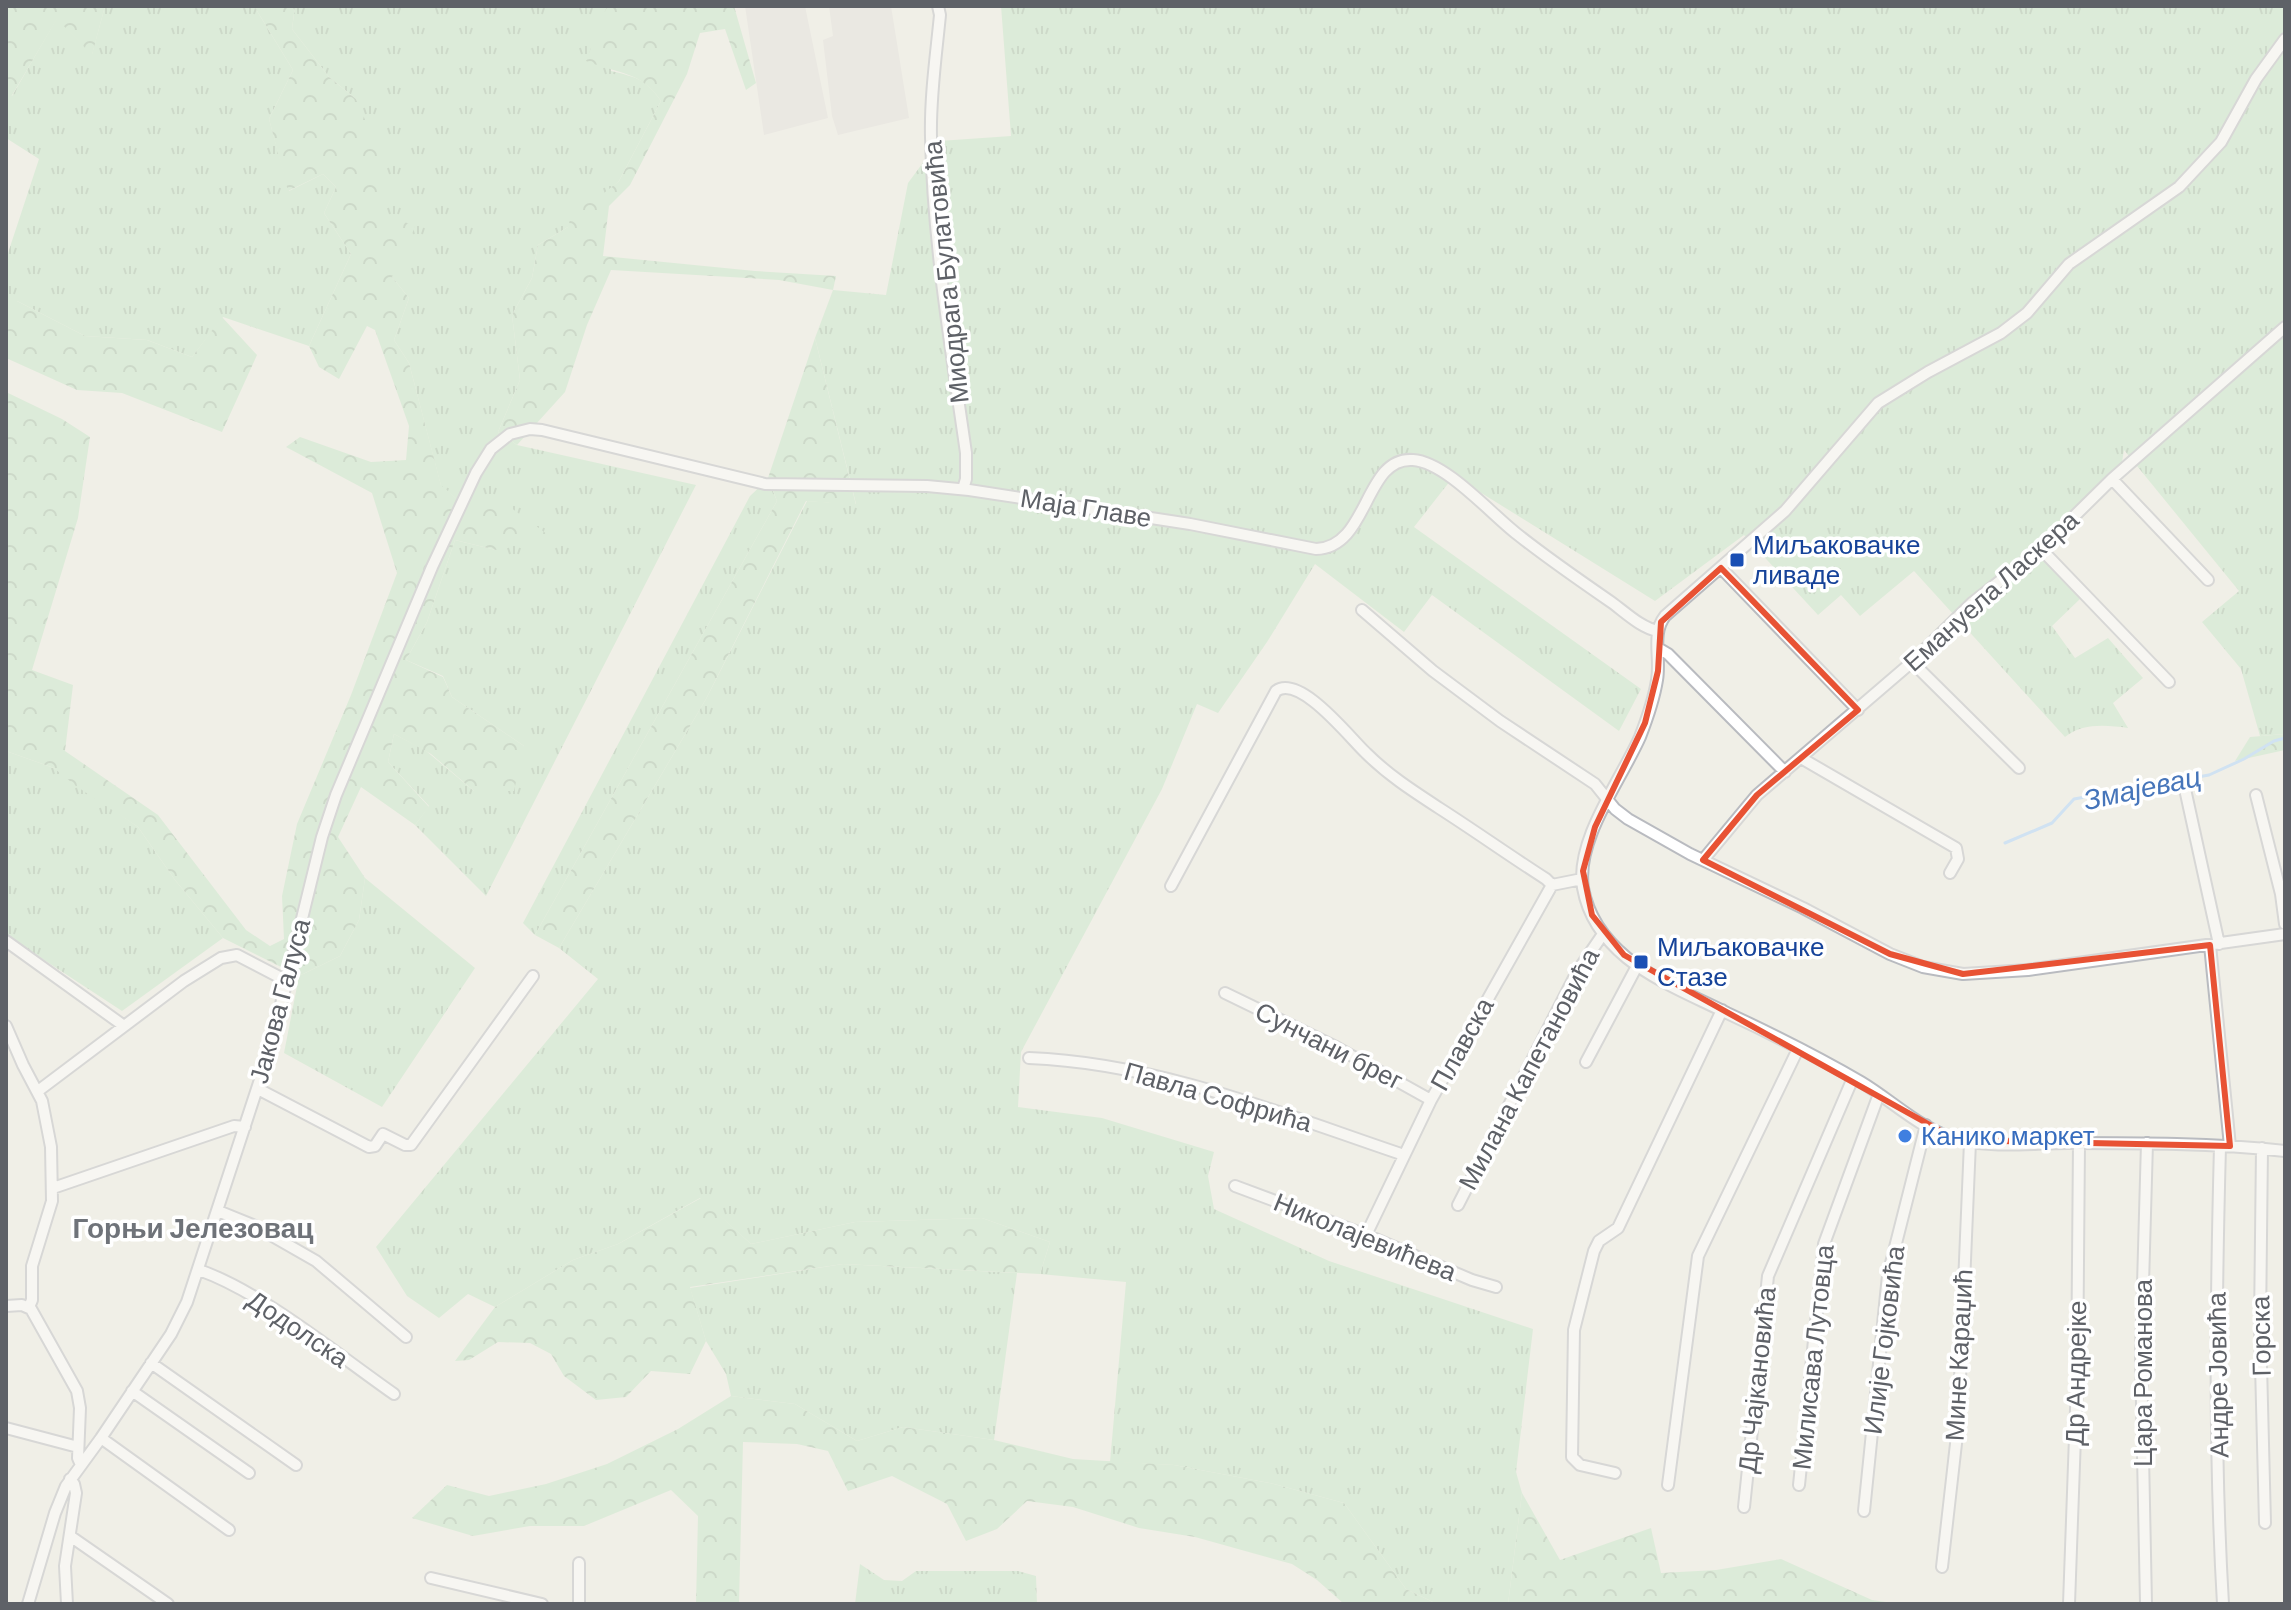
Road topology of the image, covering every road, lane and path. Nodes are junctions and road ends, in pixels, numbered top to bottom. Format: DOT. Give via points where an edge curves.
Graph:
graph roads {
  1 [pos="938,6"];
  2 [pos="2285,39"];
  3 [pos="2285,327"];
  4 [pos="2112,479"];
  5 [pos="963,489"];
  6 [pos="460,506"];
  7 [pos="2041,549"];
  8 [pos="1721,568"];
  9 [pos="2208,580"];
  10 [pos="1362,610"];
  11 [pos="1658,631"];
  12 [pos="1658,648"];
  13 [pos="1912,662"];
  14 [pos="2169,682"];
  15 [pos="1858,710"];
  16 [pos="1801,758"];
  17 [pos="2019,768"];
  18 [pos="1785,772"];
  19 [pos="2185,789"];
  20 [pos="2256,795"];
  21 [pos="1608,800"];
  22 [pos="1703,860"];
  23 [pos="1950,873"];
  24 [pos="1582,879"];
  25 [pos="1552,885"];
  26 [pos="1171,886"];
  27 [pos="2285,924"];
  28 [pos="1603,934"];
  29 [pos="2285,934"];
  30 [pos="6,941"];
  31 [pos="2214,945"];
  32 [pos="1637,966"];
  33 [pos="533,976"];
  34 [pos="287,981"];
  35 [pos="1225,993"];
  36 [pos="1722,1010"];
  37 [pos="6,1026"];
  38 [pos="124,1026"];
  39 [pos="1798,1049"];
  40 [pos="1029,1058"];
  41 [pos="1586,1062"];
  42 [pos="1853,1078"];
  43 [pos="258,1089"];
  44 [pos="38,1091"];
  45 [pos="1879,1094"];
  46 [pos="1431,1100"];
  47 [pos="1926,1125"];
  48 [pos="245,1127"];
  49 [pos="1970,1142"];
  50 [pos="2079,1143"];
  51 [pos="2147,1143"];
  52 [pos="2225,1146"];
  53 [pos="2262,1148"];
  54 [pos="2285,1151"];
  55 [pos="1404,1155"];
  56 [pos="1235,1186"];
  57 [pos="53,1188"];
  58 [pos="1458,1205"];
  59 [pos="218,1211"];
  60 [pos="1366,1235"];
  61 [pos="199,1270"];
  62 [pos="1496,1287"];
  63 [pos="6,1306"];
  64 [pos="29,1307"];
  65 [pos="406,1337"];
  66 [pos="151,1363"];
  67 [pos="132,1391"];
  68 [pos="394,1394"];
  69 [pos="6,1428"];
  70 [pos="101,1438"];
  71 [pos="78,1447"];
  72 [pos="81,1465"];
  73 [pos="296,1465"];
  74 [pos="249,1473"];
  75 [pos="1615,1473"];
  76 [pos="70,1479"];
  77 [pos="1668,1485"];
  78 [pos="1799,1485"];
  79 [pos="1744,1507"];
  80 [pos="1864,1511"];
  81 [pos="2265,1523"];
  82 [pos="229,1530"];
  83 [pos="70,1536"];
  84 [pos="579,1563"];
  85 [pos="1942,1567"];
  86 [pos="431,1578"];
  87 [pos="28,1604"];
  88 [pos="67,1604"];
  89 [pos="168,1604"];
  90 [pos="542,1604"];
  91 [pos="579,1604"];
  92 [pos="2069,1604"];
  93 [pos="2146,1604"];
  94 [pos="2223,1604"];
  1 -- 5 [label="street, Миодрага Булатовића" via="930,134 933,194 966,453"];
  2 -- 8 [label="street" via="2221,142 2179,187 2069,264 2027,313 2001,333 1878,403 1794,501"];
  3 -- 4 [label="street, Емануела Ласкера"];
  4 -- 7 [label="street, Емануела Ласкера"];
  4 -- 9 [label="street"];
  5 -- 6 [label="street, Маја Главе" via="765,484 530,429 510,434 491,449"];
  5 -- 11 [label="street, Маја Главе" via="1322,549 1337,545 1349,533 1390,469 1405,460 1419,461 1454,481 1574,577"];
  6 -- 34 [label="street, Јакова Галуса" via="336,795"];
  7 -- 13 [label="street, Емануела Ласкера" via="1972,603"];
  7 -- 14 [label="street"];
  8 -- 11 [label="street" via="1673,607"];
  8 -- 15 [label="street"];
  10 -- 21 [label="street" via="1433,671 1595,784"];
  11 -- 12 [label="street"];
  12 -- 18 [label="street"];
  12 -- 21 [label="street" via="1658,679 1645,723"];
  13 -- 15 [label="street, Емануела Ласкера"];
  13 -- 17 [label="street"];
  15 -- 16 [label="street, Емануела Ласкера"];
  16 -- 18 [label="street, Емануела Ласкера"];
  16 -- 23 [label="street" via="1956,848 1958,859"];
  18 -- 22 [label="street, Емануела Ласкера" via="1750,802"];
  19 -- 31 [label="street, Андре Јовића"];
  20 -- 27 [label="street"];
  21 -- 22 [label="street" via="1628,819"];
  21 -- 24 [label="street" via="1589,843"];
  22 -- 31 [label="street" via="1890,954 1939,972 2028,970"];
  24 -- 25 [label="street"];
  24 -- 28 [label="street"];
  25 -- 26 [label="street" via="1402,783 1317,704 1285,686 1276,691"];
  25 -- 46 [label="street, Плавска"];
  28 -- 32 [label="street"];
  28 -- 58 [label="street, Милана Капетановића" via="1577,972"];
  29 -- 31 [label="street"];
  30 -- 38 [label="street"];
  31 -- 52 [label="street, Андре Јовића"];
  32 -- 36 [label="street"];
  32 -- 41 [label="street"];
  33 -- 43 [label="street" via="411,1145 383,1134 369,1147"];
  34 -- 38 [label="street" via="233,954 201,969"];
  34 -- 43 [label="street, Јакова Галуса"];
  35 -- 46 [label="street, Сунчани брег"];
  36 -- 39 [label="street"];
  36 -- 75 [label="street" via="1618,1228 1594,1251 1576,1318 1572,1457 1580,1465"];
  37 -- 44 [label="street"];
  38 -- 44 [label="street"];
  39 -- 42 [label="street"];
  39 -- 77 [label="street" via="1698,1256"];
  40 -- 55 [label="street, Павла Софрића" via="1100,1063 1159,1075"];
  42 -- 45 [label="street"];
  42 -- 79 [label="street, Др Чајкановића" via="1768,1276"];
  43 -- 48 [label="street, Јакова Галуса"];
  44 -- 57 [label="street" via="48,1121"];
  45 -- 47 [label="street"];
  45 -- 78 [label="street, Милисава Лутовца" via="1824,1244"];
  46 -- 55 [label="street, Плавска"];
  47 -- 49 [label="street"];
  47 -- 80 [label="street, Илије Гојковића" via="1888,1275"];
  48 -- 57 [label="street" via="234,1126"];
  48 -- 59 [label="street, Јакова Галуса"];
  49 -- 50 [label="street"];
  49 -- 85 [label="street, Мине Караџић" via="1958,1426"];
  50 -- 51 [label="street"];
  50 -- 92 [label="street, Др Андрејке"];
  51 -- 52 [label="street"];
  51 -- 93 [label="street, Цара Романова" via="2141,1355"];
  52 -- 53 [label="street"];
  52 -- 94 [label="street, Андре Јовића" via="2216,1314"];
  53 -- 54 [label="street"];
  53 -- 81 [label="street, Горска"];
  55 -- 60 [label="street, Плавска"];
  56 -- 60 [label="street, Николајевићева"];
  57 -- 64 [label="street" via="32,1266"];
  59 -- 61 [label="street, Јакова Галуса"];
  59 -- 65 [label="street" via="316,1261"];
  60 -- 62 [label="street, Николајевићева"];
  61 -- 66 [label="street, Јакова Галуса" via="180,1318"];
  61 -- 68 [label="street, Додолска" via="266,1305"];
  63 -- 64 [label="street"];
  64 -- 71 [label="street" via="75,1385 80,1400"];
  66 -- 67 [label="street, Јакова Галуса"];
  66 -- 73 [label="street"];
  67 -- 70 [label="street, Јакова Галуса"];
  67 -- 74 [label="street"];
  69 -- 71 [label="street"];
  70 -- 72 [label="street, Јакова Галуса"];
  70 -- 82 [label="street"];
  71 -- 72 [label="street"];
  72 -- 76 [label="street, Јакова Галуса"];
  76 -- 83 [label="street" via="76,1493"];
  76 -- 87 [label="street, Јакова Галуса"];
  83 -- 88 [label="street"];
  83 -- 89 [label="street"];
  84 -- 91 [label="street"];
  86 -- 90 [label="street"];
}
